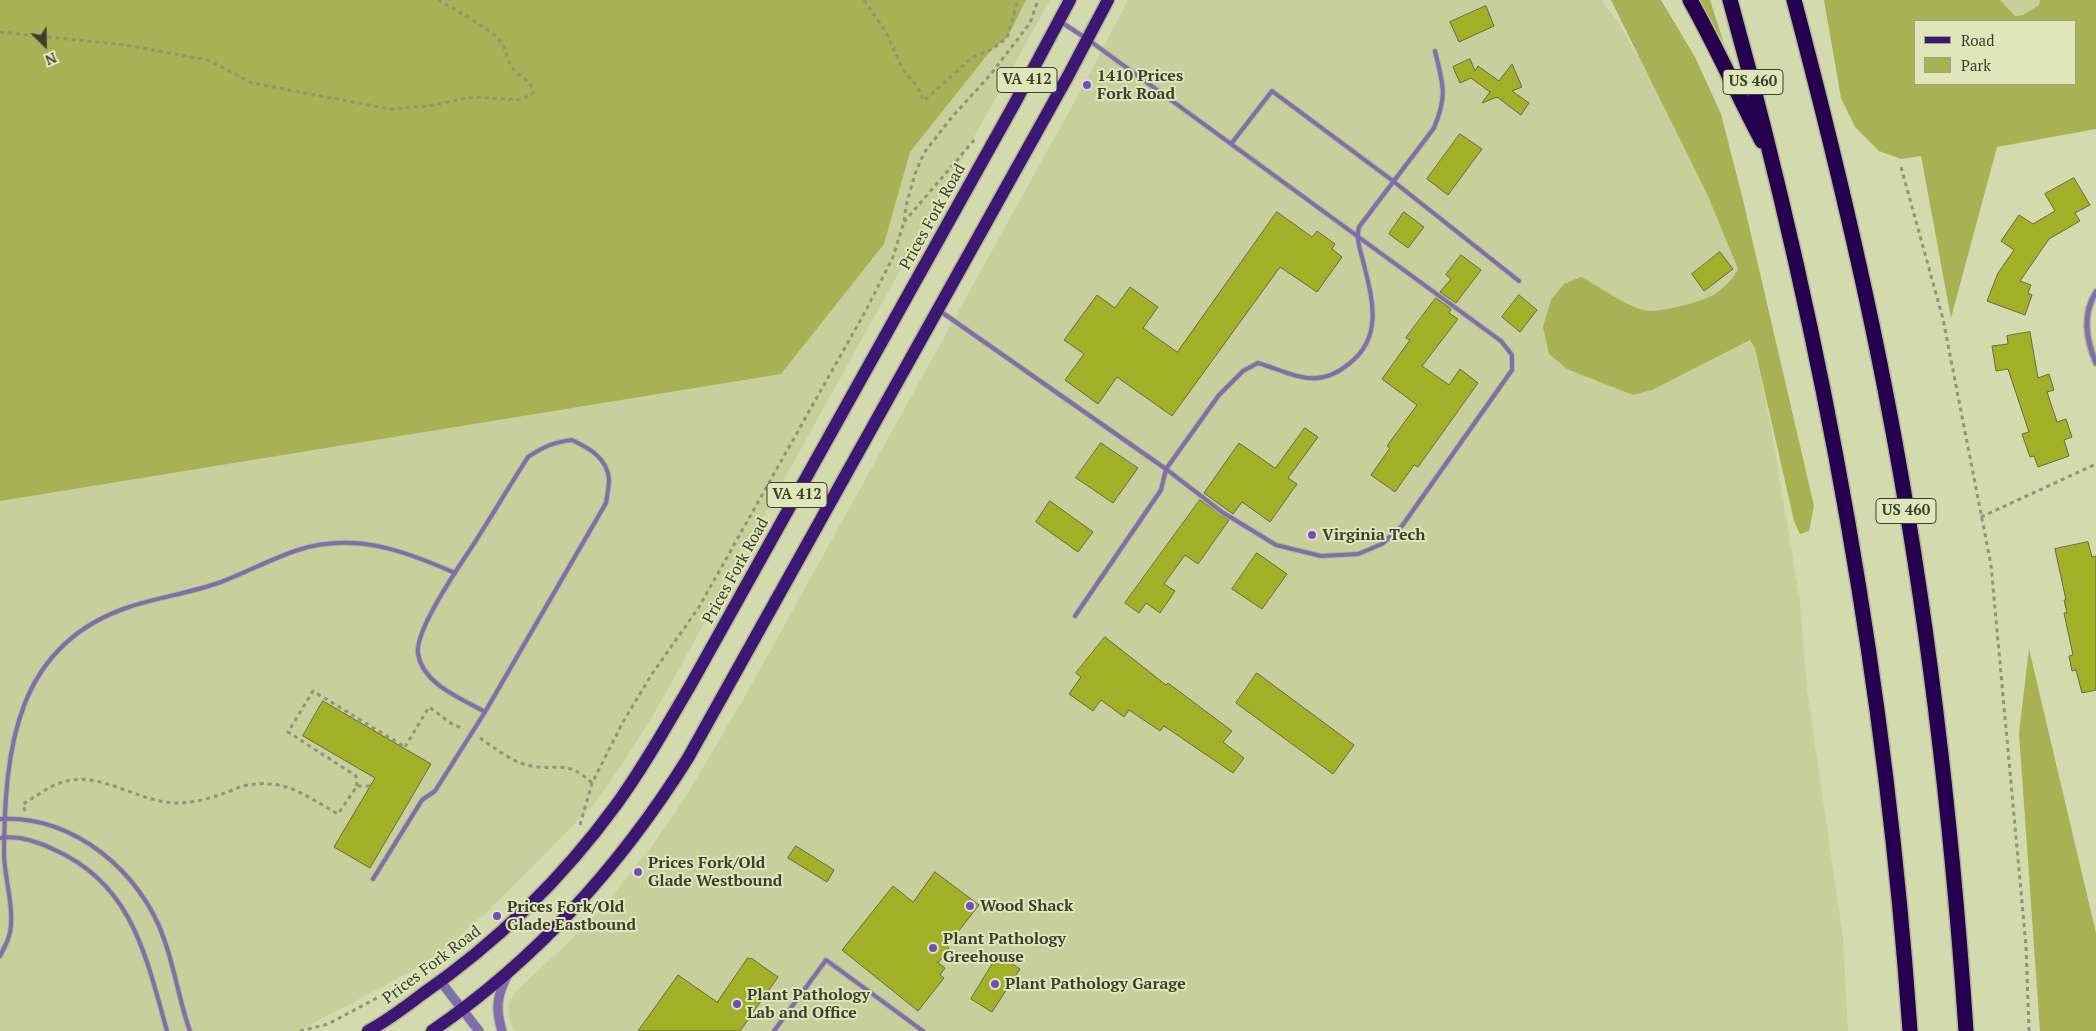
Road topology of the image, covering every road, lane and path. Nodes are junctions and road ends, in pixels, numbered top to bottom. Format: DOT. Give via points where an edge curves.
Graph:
graph roads {
  1 [pos="439,0"];
  2 [pos="864,0"];
  3 [pos="1018,0"];
  4 [pos="1038,0"];
  5 [pos="1070,0"];
  6 [pos="1108,0"];
  7 [pos="1690,0"];
  8 [pos="1730,0"];
  9 [pos="1794,0"];
  10 [pos="1059,20"];
  11 [pos="1030,24"];
  12 [pos="1038,29"];
  13 [pos="0,32"];
  14 [pos="1088,40"];
  15 [pos="1435,51"];
  16 [pos="982,132"];
  17 [pos="1231,144"];
  18 [pos="1774,164"];
  19 [pos="1901,167"];
  20 [pos="1393,180"];
  21 [pos="904,222"];
  22 [pos="1356,236"];
  23 [pos="1519,281"];
  24 [pos="2096,292"];
  25 [pos="938,309"];
  26 [pos="2096,363"];
  27 [pos="2096,464"];
  28 [pos="1166,469"];
  29 [pos="1981,517"];
  30 [pos="454,573"];
  31 [pos="1075,616"];
  32 [pos="485,712"];
  33 [pos="472,733"];
  34 [pos="592,783"];
  35 [pos="357,786"];
  36 [pos="370,786"];
  37 [pos="0,819"];
  38 [pos="5,819"];
  39 [pos="26,820"];
  40 [pos="578,830"];
  41 [pos="2,837"];
  42 [pos="374,879"];
  43 [pos="0,956"];
  44 [pos="428,970"];
  45 [pos="510,971"];
  46 [pos="441,982"];
  47 [pos="462,1009"];
  48 [pos="167,1031"];
  49 [pos="190,1031"];
  50 [pos="300,1031"];
  51 [pos="368,1031"];
  52 [pos="432,1031"];
  53 [pos="480,1031"];
  54 [pos="502,1031"];
  55 [pos="774,1031"];
  56 [pos="923,1031"];
  57 [pos="1910,1031"];
  58 [pos="1966,1031"];
  59 [pos="2029,1031"];
  1 -- 13 [label="path" via="500,42 512,67 528,80 533,93 521,100 473,97 390,110 252,83 208,60 126,45"];
  2 -- 3 [label="path" via="886,32 902,68 924,101 971,58 1007,38"];
  4 -- 11 [label="path"];
  5 -- 10 [label="main road, Prices Fork Road / VA 412"];
  6 -- 14 [label="main road, VA 412"];
  7 -- 18 [label="highway"];
  8 -- 18 [label="highway, US 460"];
  9 -- 58 [label="highway, US 460" via="1853,238 1903,489 1953,858"];
  10 -- 14 [label="lane"];
  10 -- 46 [label="main road, Prices Fork Road / VA 412" via="647,759 598,828 547,888 483,949"];
  11 -- 12 [label="path"];
  11 -- 21 [label="path" via="924,153 908,198"];
  14 -- 17 [label="lane"];
  14 -- 25 [label="main road, VA 412"];
  15 -- 20 [label="lane" via="1444,90 1442,109 1434,128"];
  16 -- 21 [label="path"];
  17 -- 20 [label="lane" via="1272,90"];
  17 -- 22 [label="lane"];
  18 -- 57 [label="highway, US 460" via="1824,389 1854,555 1889,802"];
  19 -- 29 [label="path" via="1943,319"];
  20 -- 22 [label="lane" via="1358,227"];
  20 -- 23 [label="lane"];
  21 -- 34 [label="path" via="893,257 865,312 703,600 652,674"];
  22 -- 28 [label="lane" via="1373,312 1370,339 1359,356 1340,372 1320,379 1301,377 1258,363 1243,371 1219,395"];
  22 -- 28 [label="lane" via="1501,341 1512,355 1512,370 1402,526 1382,544 1358,554 1321,556 1276,545 1222,512"];
  24 -- 26 [label="street" via="2086,324"];
  25 -- 28 [label="lane"];
  25 -- 45 [label="main road, VA 412" via="668,790 606,873"];
  27 -- 29 [label="path"];
  28 -- 31 [label="lane" via="1161,490"];
  29 -- 59 [label="path" via="1991,565 2026,946"];
  30 -- 32 [label="lane" via="419,640 418,653 429,677"];
  30 -- 32 [label="lane" via="528,457 543,446 572,440 589,448 603,461 609,479 606,504"];
  30 -- 38 [label="lane" via="385,546 351,542 325,544 298,550 198,590 130,606 102,619 55,655 30,690 14,734"];
  32 -- 33 [label="lane"];
  33 -- 34 [label="path" via="521,763 574,769"];
  33 -- 35 [label="path" via="452,724 429,707 404,748 313,691 288,732 356,776"];
  33 -- 42 [label="lane" via="435,791 422,800"];
  34 -- 40 [label="path"];
  35 -- 36 [label="path"];
  35 -- 39 [label="path" via="338,814 304,793 278,784 243,786 202,800 177,803 152,800 79,779 54,786 23,804"];
  37 -- 38 [label="lane"];
  38 -- 39 [label="lane"];
  38 -- 41 [label="lane"];
  39 -- 49 [label="lane" via="49,825 93,846 136,886 154,914 164,939"];
  41 -- 43 [label="lane" via="11,924"];
  41 -- 48 [label="lane" via="30,841 66,855 88,870 116,897 141,944"];
  44 -- 50 [label="path" via="328,1024"];
  45 -- 47 [label="main road, VA 412"];
  45 -- 54 [label="street" via="501,987 496,1007"];
  46 -- 47 [label="street"];
  46 -- 51 [label="main road, Prices Fork Road / VA 412"];
  47 -- 52 [label="main road, VA 412"];
  47 -- 53 [label="street"];
  55 -- 56 [label="lane" via="826,960"];
}
